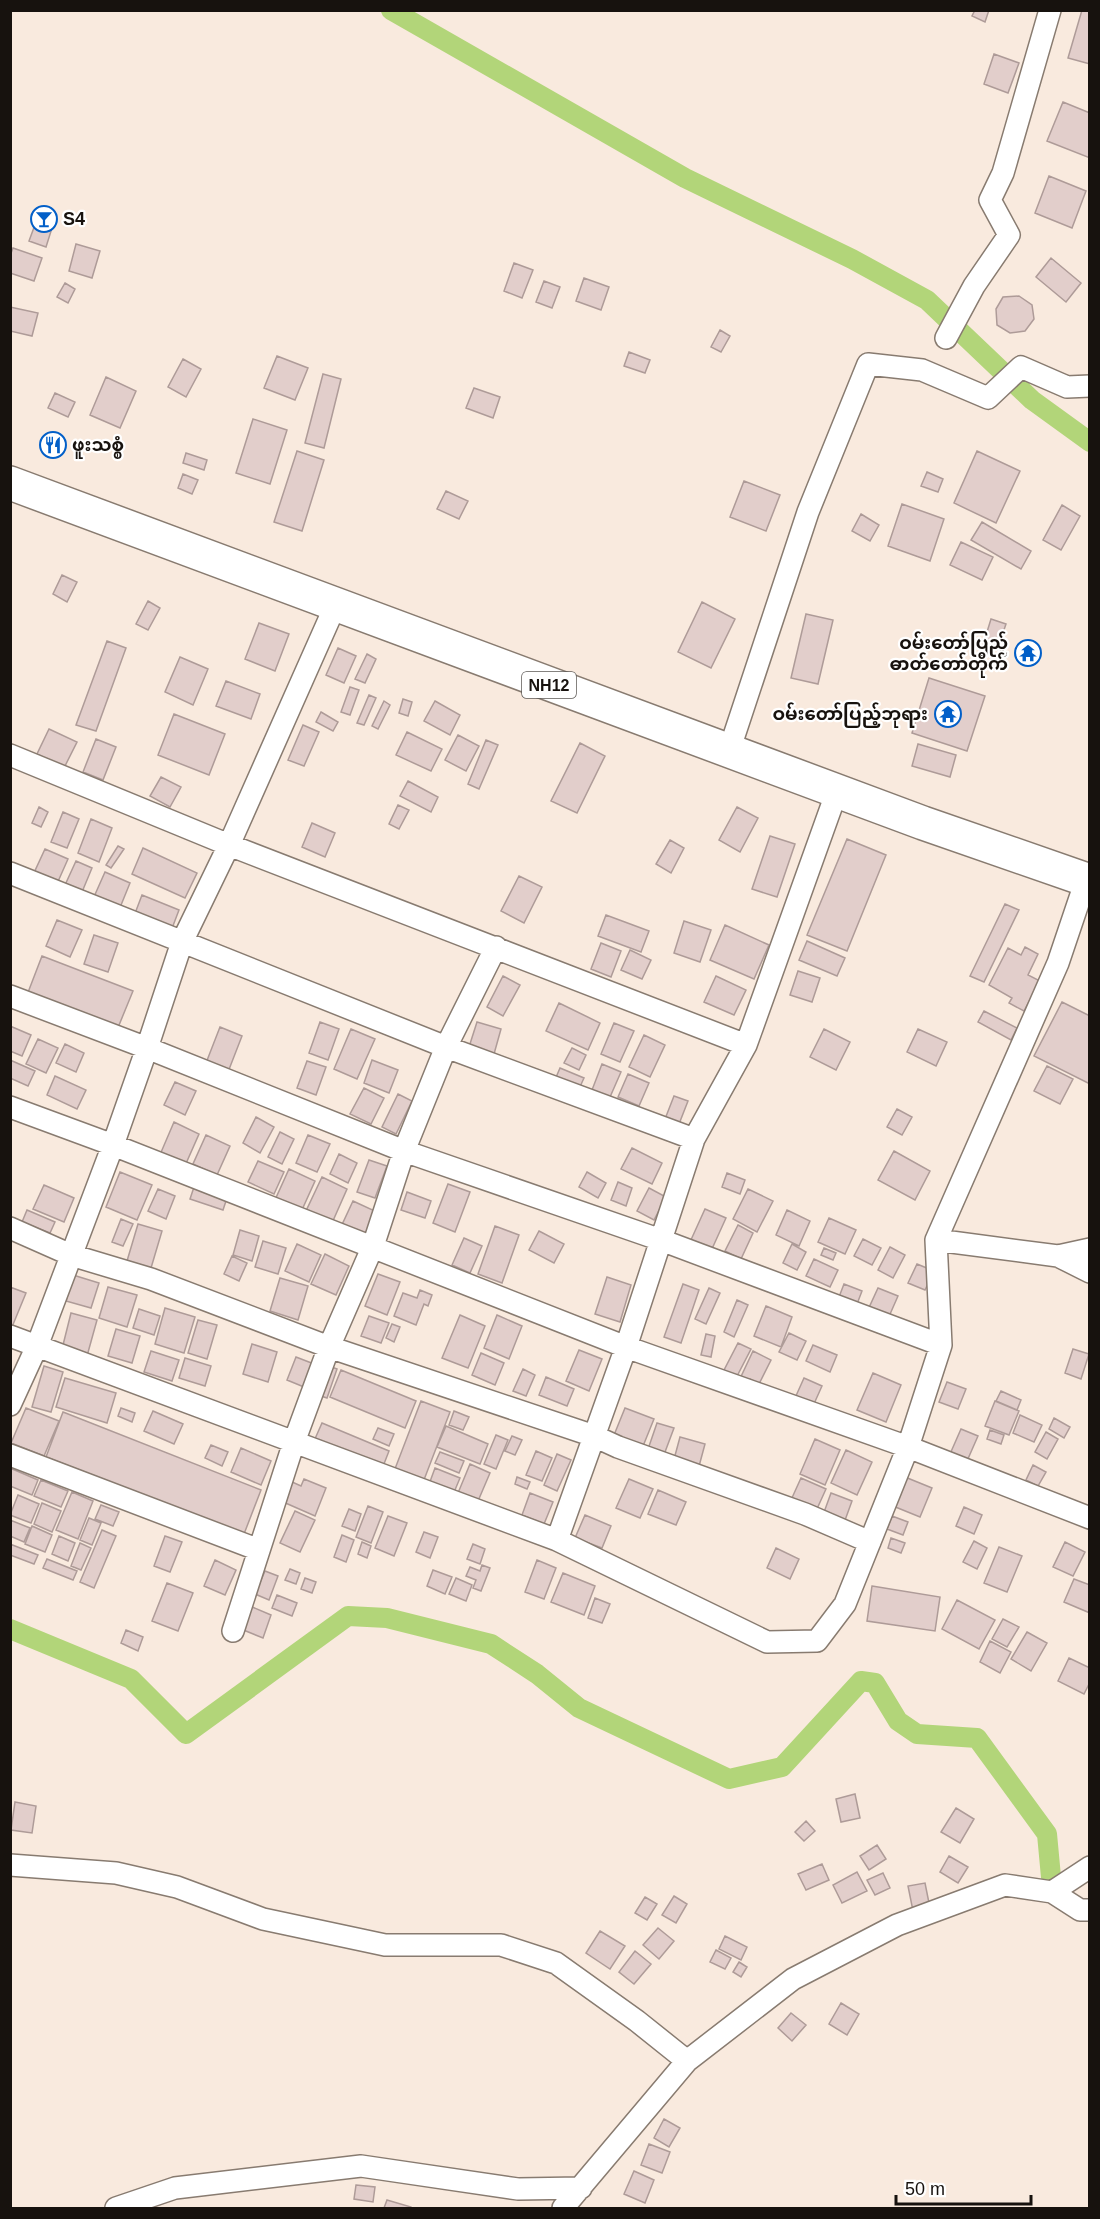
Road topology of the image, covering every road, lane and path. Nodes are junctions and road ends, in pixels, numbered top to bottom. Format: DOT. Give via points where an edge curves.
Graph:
graph roads {
  1 [pos="1050,10"];
  2 [pos="952,327"];
  3 [pos="1089,386"];
  4 [pos="10,483"];
  5 [pos="336,604"];
  6 [pos="729,751"];
  7 [pos="10,755"];
  8 [pos="837,791"];
  9 [pos="229,845"];
  10 [pos="10,873"];
  11 [pos="1088,880"];
  12 [pos="182,942"];
  13 [pos="496,947"];
  14 [pos="10,996"];
  15 [pos="746,1045"];
  16 [pos="446,1047"];
  17 [pos="147,1048"];
  18 [pos="10,1107"];
  19 [pos="694,1139"];
  20 [pos="113,1145"];
  21 [pos="404,1151"];
  22 [pos="10,1228"];
  23 [pos="661,1240"];
  24 [pos="936,1240"];
  25 [pos="373,1246"];
  26 [pos="1089,1249"];
  27 [pos="71,1255"];
  28 [pos="1058,1256"];
  29 [pos="1089,1272"];
  30 [pos="10,1336"];
  31 [pos="941,1345"];
  32 [pos="37,1346"];
  33 [pos="329,1347"];
  34 [pos="626,1347"];
  35 [pos="10,1405"];
  36 [pos="594,1436"];
  37 [pos="294,1442"];
  38 [pos="908,1447"];
  39 [pos="10,1455"];
  40 [pos="1089,1518"];
  41 [pos="557,1540"];
  42 [pos="870,1542"];
  43 [pos="259,1550"];
  44 [pos="233,1631"];
  45 [pos="10,1865"];
  46 [pos="1089,1867"];
  47 [pos="1052,1892"];
  48 [pos="1089,1910"];
  49 [pos="687,2061"];
  50 [pos="581,2188"];
  51 [pos="116,2208"];
  52 [pos="563,2208"];
  1 -- 2 [label="street" via="1003,173 990,200 1009,235"];
  3 -- 6 [label="street" via="1067,387 1021,367 988,398 922,370 868,364 808,512"];
  4 -- 5 [label="highway, NH12"];
  5 -- 6 [label="highway, NH12"];
  5 -- 9 [label="street"];
  6 -- 8 [label="highway, NH12"];
  7 -- 9 [label="street"];
  8 -- 11 [label="highway, NH12"];
  8 -- 15 [label="street"];
  9 -- 12 [label="street"];
  9 -- 13 [label="street"];
  10 -- 12 [label="street"];
  11 -- 24 [label="street" via="1058,963"];
  12 -- 16 [label="street"];
  12 -- 17 [label="street"];
  13 -- 15 [label="street"];
  13 -- 16 [label="street"];
  14 -- 17 [label="street"];
  15 -- 19 [label="street"];
  16 -- 19 [label="street"];
  16 -- 21 [label="street"];
  17 -- 20 [label="street"];
  17 -- 21 [label="street"];
  18 -- 20 [label="street"];
  19 -- 23 [label="street"];
  20 -- 25 [label="street"];
  20 -- 27 [label="street"];
  21 -- 23 [label="street"];
  21 -- 25 [label="street"];
  22 -- 27 [label="street"];
  23 -- 31 [label="street"];
  23 -- 34 [label="street"];
  24 -- 28 [label="street"];
  24 -- 31 [label="street"];
  25 -- 33 [label="street"];
  25 -- 34 [label="street"];
  26 -- 28 [label="street"];
  27 -- 32 [label="street"];
  27 -- 33 [label="street" via="151,1279"];
  28 -- 29 [label="street"];
  30 -- 32 [label="street"];
  31 -- 38 [label="street"];
  32 -- 35 [label="street"];
  32 -- 37 [label="street"];
  33 -- 36 [label="street"];
  33 -- 37 [label="street"];
  34 -- 36 [label="street"];
  34 -- 38 [label="street"];
  36 -- 41 [label="street"];
  36 -- 42 [label="street"];
  37 -- 41 [label="street"];
  37 -- 43 [label="street"];
  38 -- 40 [label="street"];
  38 -- 42 [label="street"];
  39 -- 43 [label="street"];
  41 -- 42 [label="street" via="767,1642 817,1641 845,1604"];
  43 -- 44 [label="street"];
  45 -- 49 [label="street" via="116,1873 177,1887 263,1919 385,1945 501,1945 556,1963"];
  46 -- 47 [label="street"];
  47 -- 48 [label="street" via="1080,1910"];
  47 -- 49 [label="street" via="1005,1885 897,1925 793,1979"];
  49 -- 50 [label="street"];
  50 -- 51 [label="street" via="518,2189 362,2166 175,2188"];
  50 -- 52 [label="street"];
}
